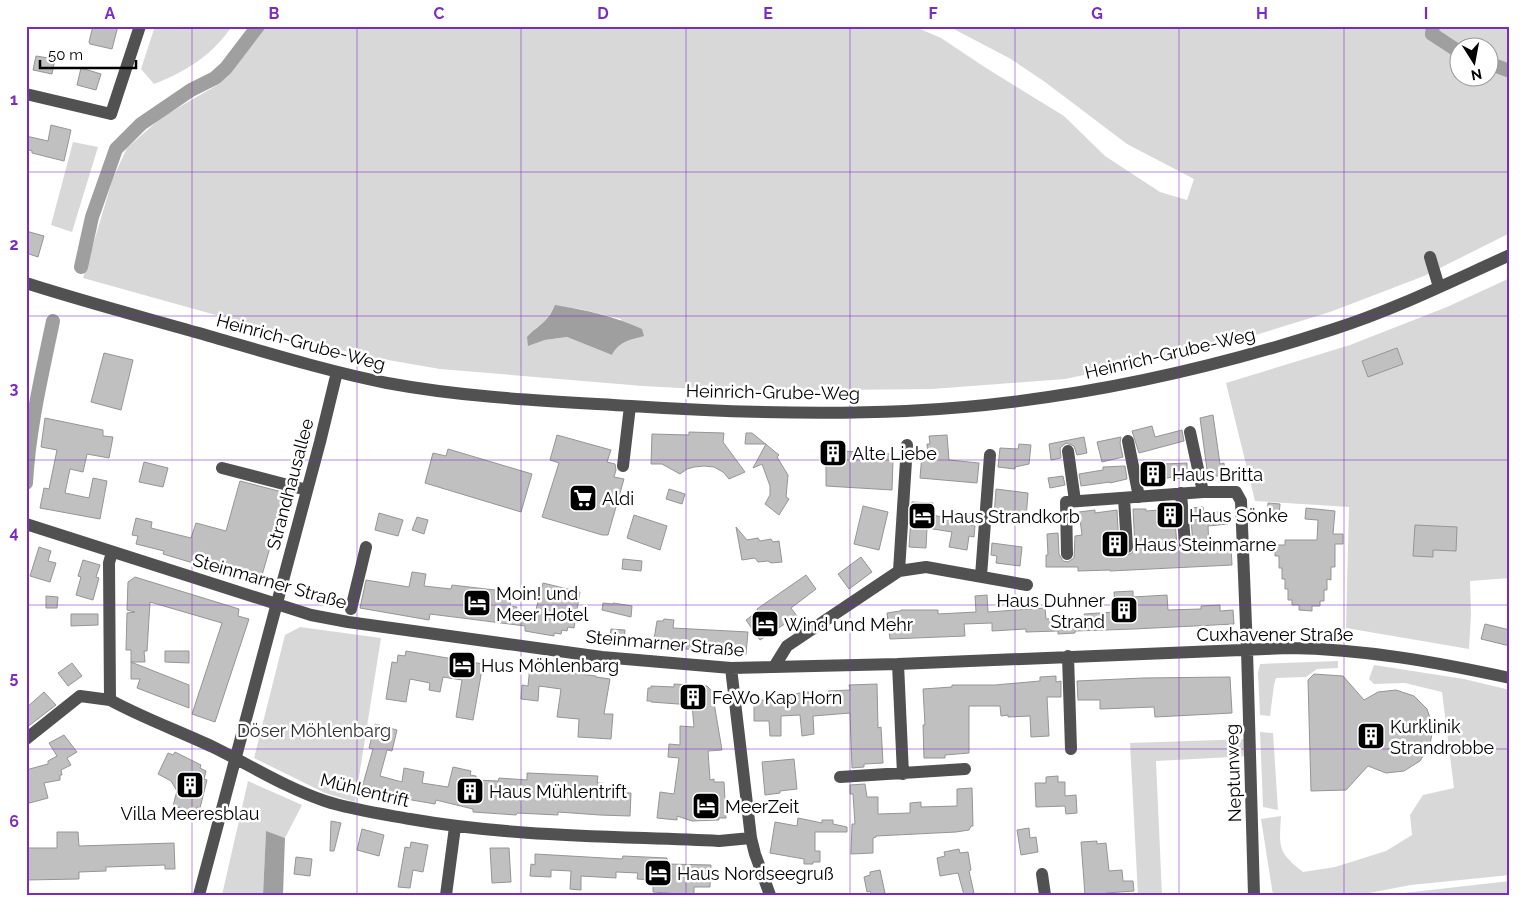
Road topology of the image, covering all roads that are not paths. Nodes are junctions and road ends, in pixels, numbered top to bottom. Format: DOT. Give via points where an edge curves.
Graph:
graph roads {
  1 [pos="140,26"];
  2 [pos="26,94"];
  3 [pos="1510,255"];
  4 [pos="1430,258"];
  5 [pos="26,282"];
  6 [pos="1440,287"];
  7 [pos="336,372"];
  8 [pos="630,406"];
  9 [pos="1190,432"];
  10 [pos="1128,440"];
  11 [pos="907,445"];
  12 [pos="1068,452"];
  13 [pos="990,455"];
  14 [pos="623,466"];
  15 [pos="222,468"];
  16 [pos="307,490"];
  17 [pos="1203,492"];
  18 [pos="1181,494"];
  19 [pos="1139,497"];
  20 [pos="1124,498"];
  21 [pos="1075,501"];
  22 [pos="26,524"];
  23 [pos="1185,544"];
  24 [pos="366,547"];
  25 [pos="1127,547"];
  26 [pos="112,552"];
  27 [pos="1067,554"];
  28 [pos="899,571"];
  29 [pos="981,576"];
  30 [pos="1027,585"];
  31 [pos="276,603"];
  32 [pos="351,609"];
  33 [pos="1247,650"];
  34 [pos="1068,656"];
  35 [pos="1019,659"];
  36 [pos="898,664"];
  37 [pos="774,667"];
  38 [pos="731,668"];
  39 [pos="1510,678"];
  40 [pos="110,700"];
  41 [pos="26,739"];
  42 [pos="1071,749"];
  43 [pos="235,759"];
  44 [pos="965,769"];
  45 [pos="902,774"];
  46 [pos="840,777"];
  47 [pos="455,827"];
  48 [pos="751,838"];
  49 [pos="1042,874"];
  50 [pos="199,895"];
  51 [pos="446,895"];
  52 [pos="770,895"];
  53 [pos="1045,895"];
  54 [pos="1254,895"];
  1 -- 2 [label="street" via="111,114"];
  3 -- 6 [label="street, Heinrich-Grube-Weg"];
  4 -- 6 [label="street"];
  5 -- 7 [label="street, Heinrich-Grube-Weg"];
  6 -- 8 [label="street, Heinrich-Grube-Weg" via="1337,328 1250,355 1123,383 1012,402 907,411 830,412"];
  7 -- 8 [label="street, Heinrich-Grube-Weg" via="450,392"];
  7 -- 16 [label="street, Strandhausallee"];
  8 -- 14 [label="street"];
  9 -- 17 [label="street"];
  10 -- 19 [label="street"];
  11 -- 28 [label="street"];
  12 -- 21 [label="street"];
  13 -- 29 [label="street"];
  15 -- 16 [label="street"];
  16 -- 31 [label="street, Strandhausallee"];
  17 -- 18 [label="street"];
  17 -- 33 [label="street, Neptunweg" via="1236,492 1241,501"];
  18 -- 19 [label="street"];
  18 -- 23 [label="street"];
  19 -- 20 [label="street"];
  20 -- 21 [label="street"];
  20 -- 25 [label="street"];
  21 -- 27 [label="street" via="1066,502"];
  22 -- 26 [label="street, Steinmarner Straße"];
  24 -- 32 [label="street"];
  26 -- 31 [label="street, Steinmarner Straße"];
  26 -- 40 [label="street" via="109,563"];
  28 -- 29 [label="street" via="926,567"];
  28 -- 37 [label="street" via="788,646"];
  29 -- 30 [label="street"];
  31 -- 38 [label="street, Steinmarner Straße" via="310,615 348,622 592,655"];
  31 -- 43 [label="street, Strandhausallee"];
  33 -- 34 [label="street, Cuxhavener Straße"];
  33 -- 39 [label="street, Cuxhavener Straße" via="1307,648 1359,651 1436,662"];
  33 -- 54 [label="street, Neptunweg"];
  34 -- 35 [label="street, Cuxhavener Straße"];
  34 -- 42 [label="street"];
  35 -- 36 [label="street, Steinmarner Straße"];
  36 -- 37 [label="street, Steinmarner Straße"];
  36 -- 45 [label="street"];
  37 -- 38 [label="street, Steinmarner Straße"];
  38 -- 48 [label="street"];
  40 -- 41 [label="street, Mühlentrift" via="80,696"];
  40 -- 43 [label="street, Mühlentrift"];
  43 -- 47 [label="street, Mühlentrift" via="326,801 367,812"];
  43 -- 50 [label="street, Strandhausallee"];
  44 -- 45 [label="street"];
  45 -- 46 [label="street"];
  47 -- 48 [label="street, Mühlentrift" via="719,841"];
  47 -- 51 [label="street"];
  48 -- 52 [label="street"];
  49 -- 53 [label="street"];
}
